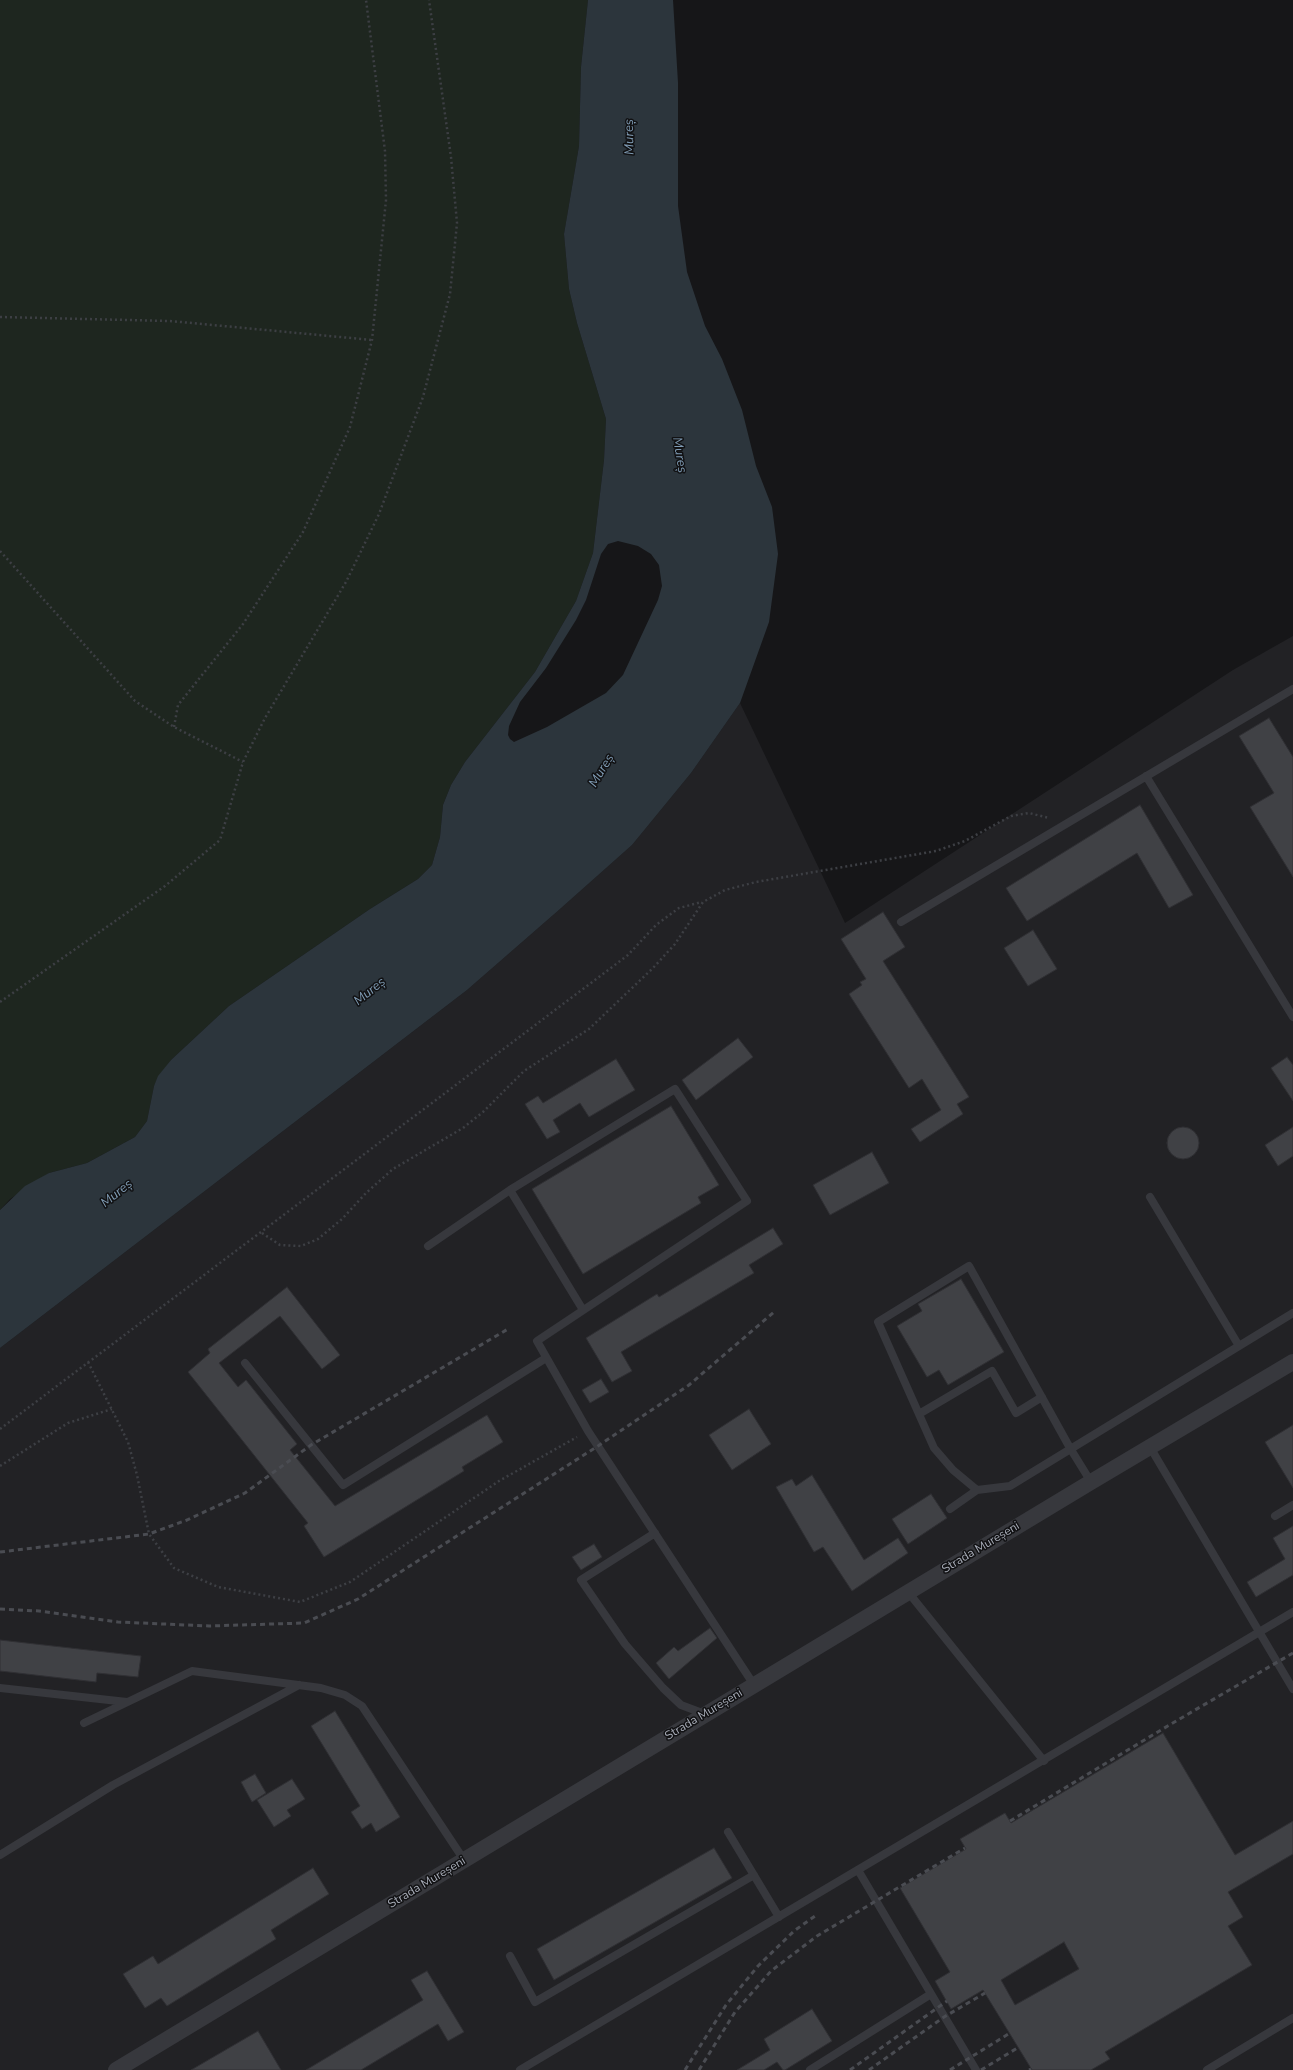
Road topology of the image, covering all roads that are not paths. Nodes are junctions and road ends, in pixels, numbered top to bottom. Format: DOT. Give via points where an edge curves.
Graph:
graph roads {
  1 [pos="1293,689"];
  2 [pos="1146,776"];
  3 [pos="901,922"];
  4 [pos="1293,1017"];
  5 [pos="510,1190"];
  6 [pos="1150,1197"];
  7 [pos="428,1246"];
  8 [pos="584,1310"];
  9 [pos="1293,1313"];
  10 [pos="1239,1346"];
  11 [pos="546,1358"];
  12 [pos="1293,1362"];
  13 [pos="245,1364"];
  14 [pos="1042,1397"];
  15 [pos="919,1414"];
  16 [pos="1150,1447"];
  17 [pos="1070,1448"];
  18 [pos="1091,1482"];
  19 [pos="977,1490"];
  20 [pos="1293,1506"];
  21 [pos="950,1509"];
  22 [pos="1275,1516"];
  23 [pos="655,1533"];
  24 [pos="908,1592"];
  25 [pos="1293,1612"];
  26 [pos="1259,1632"];
  27 [pos="299,1685"];
  28 [pos="754,1685"];
  29 [pos="0,1688"];
  30 [pos="1293,1689"];
  31 [pos="128,1702"];
  32 [pos="706,1714"];
  33 [pos="84,1723"];
  34 [pos="1044,1761"];
  35 [pos="728,1832"];
  36 [pos="0,1856"];
  37 [pos="464,1860"];
  38 [pos="858,1870"];
  39 [pos="754,1875"];
  40 [pos="779,1917"];
  41 [pos="510,1956"];
  42 [pos="931,1994"];
  43 [pos="1293,2018"];
  44 [pos="116,2070"];
  45 [pos="520,2070"];
  46 [pos="810,2070"];
  47 [pos="976,2070"];
  48 [pos="1206,2070"];
  1 -- 2 [label="lane"];
  2 -- 3 [label="lane"];
  2 -- 4 [label="lane"];
  5 -- 7 [label="lane"];
  5 -- 8 [label="lane"];
  5 -- 8 [label="lane" via="675,1089 747,1201"];
  6 -- 10 [label="lane"];
  8 -- 11 [label="lane" via="537,1341"];
  9 -- 10 [label="lane"];
  10 -- 17 [label="lane"];
  11 -- 13 [label="lane" via="343,1485"];
  11 -- 23 [label="lane" via="588,1431"];
  12 -- 16 [label="street, Strada Mureșeni"];
  14 -- 15 [label="lane" via="1016,1413 992,1371"];
  14 -- 15 [label="lane" via="969,1266 878,1322"];
  14 -- 17 [label="lane"];
  15 -- 19 [label="lane" via="934,1448 953,1470"];
  16 -- 18 [label="street, Strada Mureșeni"];
  16 -- 26 [label="lane"];
  17 -- 18 [label="lane"];
  17 -- 19 [label="lane" via="1010,1486"];
  18 -- 24 [label="street, Strada Mureșeni"];
  19 -- 21 [label="lane"];
  20 -- 22 [label="lane"];
  23 -- 28 [label="lane"];
  23 -- 32 [label="lane" via="581,1580 625,1644 663,1688 681,1705"];
  24 -- 28 [label="street, Strada Mureșeni"];
  24 -- 34 [label="lane"];
  25 -- 26 [label="lane"];
  26 -- 30 [label="lane"];
  26 -- 34 [label="lane"];
  27 -- 31 [label="lane" via="192,1671"];
  27 -- 36 [label="lane" via="113,1785"];
  27 -- 37 [label="lane" via="345,1695 362,1706"];
  28 -- 32 [label="street, Strada Mureșeni"];
  29 -- 31 [label="lane"];
  31 -- 33 [label="lane"];
  32 -- 37 [label="street, Strada Mureșeni"];
  34 -- 38 [label="lane"];
  35 -- 39 [label="lane"];
  37 -- 44 [label="street, Strada Mureșeni"];
  38 -- 40 [label="lane"];
  38 -- 42 [label="lane"];
  39 -- 40 [label="lane"];
  39 -- 41 [label="lane" via="535,2002"];
  40 -- 45 [label="lane"];
  42 -- 46 [label="lane"];
  42 -- 47 [label="lane"];
  43 -- 48 [label="lane"];
}
